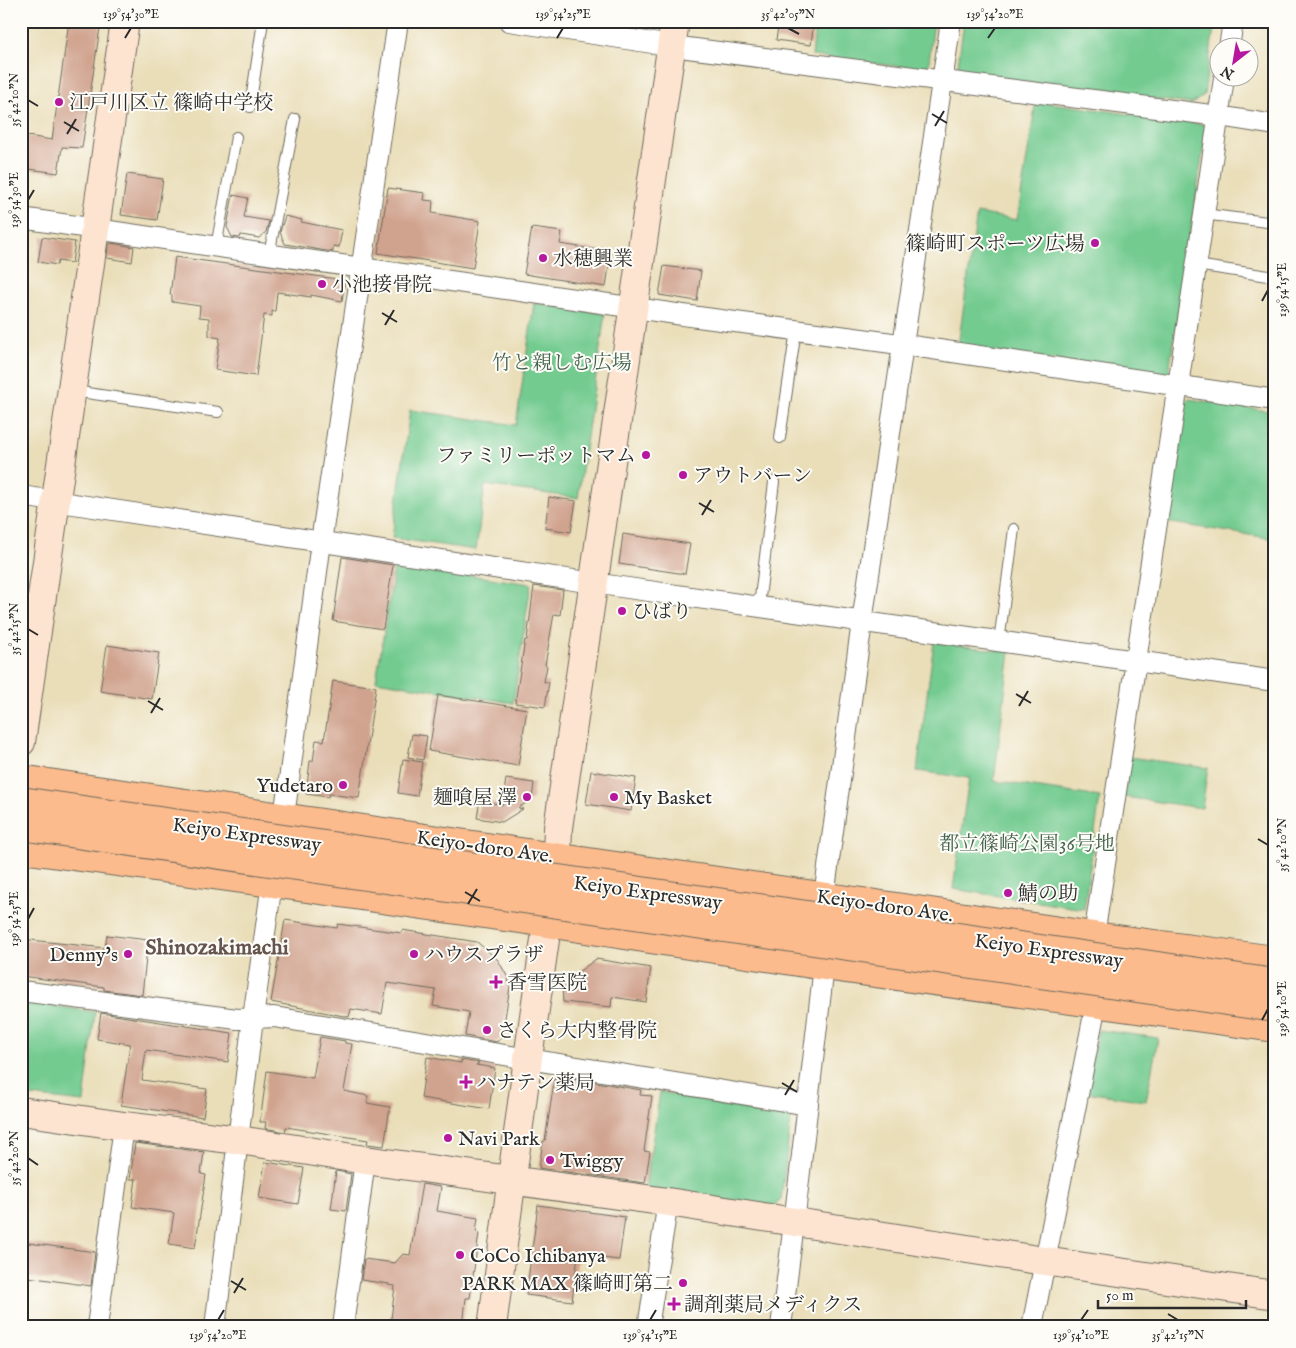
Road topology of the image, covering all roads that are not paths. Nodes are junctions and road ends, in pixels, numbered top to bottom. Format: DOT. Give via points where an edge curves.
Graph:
graph roads {
  1 [pos="125,21"];
  2 [pos="264,21"];
  3 [pos="398,21"];
  4 [pos="509,21"];
  5 [pos="951,21"];
  6 [pos="1233,21"];
  7 [pos="673,34"];
  8 [pos="1230,38"];
  9 [pos="943,82"];
  10 [pos="1223,88"];
  11 [pos="250,107"];
  12 [pos="1219,116"];
  13 [pos="295,119"];
  14 [pos="1275,125"];
  15 [pos="236,137"];
  16 [pos="1204,214"];
  17 [pos="21,218"];
  18 [pos="1275,223"];
  19 [pos="94,229"];
  20 [pos="216,247"];
  21 [pos="268,255"];
  22 [pos="1196,265"];
  23 [pos="361,267"];
  24 [pos="1275,278"];
  25 [pos="634,307"];
  26 [pos="796,330"];
  27 [pos="903,345"];
  28 [pos="1178,386"];
  29 [pos="72,391"];
  30 [pos="1275,400"];
  31 [pos="218,412"];
  32 [pos="780,438"];
  33 [pos="774,482"];
  34 [pos="21,496"];
  35 [pos="55,500"];
  36 [pos="1014,529"];
  37 [pos="321,542"];
  38 [pos="593,583"];
  39 [pos="759,606"];
  40 [pos="862,622"];
  41 [pos="999,642"];
  42 [pos="1135,661"];
  43 [pos="1275,681"];
  44 [pos="21,742"];
  45 [pos="21,778"];
  46 [pos="21,801"];
  47 [pos="284,817"];
  48 [pos="21,826"];
  49 [pos="21,849"];
  50 [pos="557,856"];
  51 [pos="272,883"];
  52 [pos="824,896"];
  53 [pos="546,923"];
  54 [pos="1094,936"];
  55 [pos="1275,960"];
  56 [pos="824,966"];
  57 [pos="1275,983"];
  58 [pos="21,991"];
  59 [pos="1096,1004"];
  60 [pos="1275,1008"];
  61 [pos="253,1018"];
  62 [pos="1275,1028"];
  63 [pos="528,1058"];
  64 [pos="808,1105"];
  65 [pos="21,1111"];
  66 [pos="124,1126"];
  67 [pos="240,1140"];
  68 [pos="365,1160"];
  69 [pos="511,1181"];
  70 [pos="668,1202"];
  71 [pos="794,1223"];
  72 [pos="1044,1261"];
  73 [pos="1275,1295"];
  74 [pos="97,1327"];
  75 [pos="215,1327"];
  76 [pos="343,1327"];
  77 [pos="492,1327"];
  78 [pos="648,1327"];
  79 [pos="781,1327"];
  80 [pos="1032,1327"];
  1 -- 19 [label="street"];
  2 -- 11 [label="lane"];
  3 -- 23 [label="street"];
  4 -- 7 [label="street"];
  5 -- 9 [label="street"];
  6 -- 8 [label="street"];
  7 -- 9 [label="street"];
  7 -- 25 [label="street"];
  9 -- 12 [label="street"];
  9 -- 27 [label="street"];
  10 -- 12 [label="street"];
  12 -- 14 [label="street"];
  12 -- 16 [label="street"];
  13 -- 21 [label="lane"];
  15 -- 20 [label="lane"];
  16 -- 18 [label="lane"];
  16 -- 22 [label="street"];
  17 -- 19 [label="street"];
  19 -- 20 [label="street"];
  19 -- 29 [label="street"];
  20 -- 21 [label="street"];
  21 -- 23 [label="street"];
  22 -- 24 [label="lane"];
  22 -- 28 [label="street"];
  23 -- 25 [label="street"];
  23 -- 37 [label="street"];
  25 -- 26 [label="street"];
  25 -- 38 [label="street"];
  26 -- 27 [label="street"];
  26 -- 32 [label="lane"];
  27 -- 28 [label="street"];
  27 -- 40 [label="street"];
  28 -- 30 [label="street"];
  28 -- 42 [label="street"];
  29 -- 31 [label="lane"];
  29 -- 35 [label="street"];
  33 -- 39 [label="lane"];
  34 -- 35 [label="street"];
  35 -- 37 [label="street"];
  35 -- 44 [label="street"];
  36 -- 41 [label="lane"];
  37 -- 38 [label="street"];
  37 -- 47 [label="street"];
  38 -- 39 [label="street"];
  38 -- 50 [label="street" via="558,828"];
  39 -- 40 [label="street"];
  40 -- 41 [label="street"];
  40 -- 52 [label="street"];
  41 -- 42 [label="street"];
  42 -- 43 [label="street"];
  42 -- 54 [label="street"];
  45 -- 47 [label="highway, Keiyo-doro Ave."];
  46 -- 57 [label="highway, Keiyo Expressway, bridge"];
  47 -- 50 [label="highway, Keiyo-doro Ave."];
  48 -- 60 [label="highway, Keiyo Expressway, bridge"];
  49 -- 51 [label="highway"];
  50 -- 52 [label="highway, Keiyo-doro Ave."];
  50 -- 53 [label="street"];
  51 -- 53 [label="highway"];
  51 -- 61 [label="street"];
  52 -- 54 [label="highway, Keiyo-doro Ave."];
  53 -- 56 [label="highway"];
  53 -- 63 [label="street"];
  54 -- 55 [label="highway, Keiyo-doro Ave."];
  56 -- 59 [label="highway"];
  56 -- 64 [label="street"];
  58 -- 61 [label="street" via="237,1019"];
  59 -- 62 [label="highway"];
  59 -- 72 [label="street"];
  61 -- 63 [label="street" via="274,1017"];
  61 -- 67 [label="street"];
  63 -- 64 [label="street"];
  63 -- 69 [label="street"];
  64 -- 71 [label="street"];
  65 -- 66 [label="street"];
  66 -- 67 [label="street"];
  66 -- 74 [label="street"];
  67 -- 68 [label="street"];
  67 -- 75 [label="street"];
  68 -- 69 [label="street"];
  68 -- 76 [label="street"];
  69 -- 70 [label="street"];
  69 -- 77 [label="street"];
  70 -- 71 [label="street"];
  70 -- 78 [label="street"];
  71 -- 72 [label="street"];
  71 -- 79 [label="street"];
  72 -- 73 [label="street"];
  72 -- 80 [label="street"];
}
